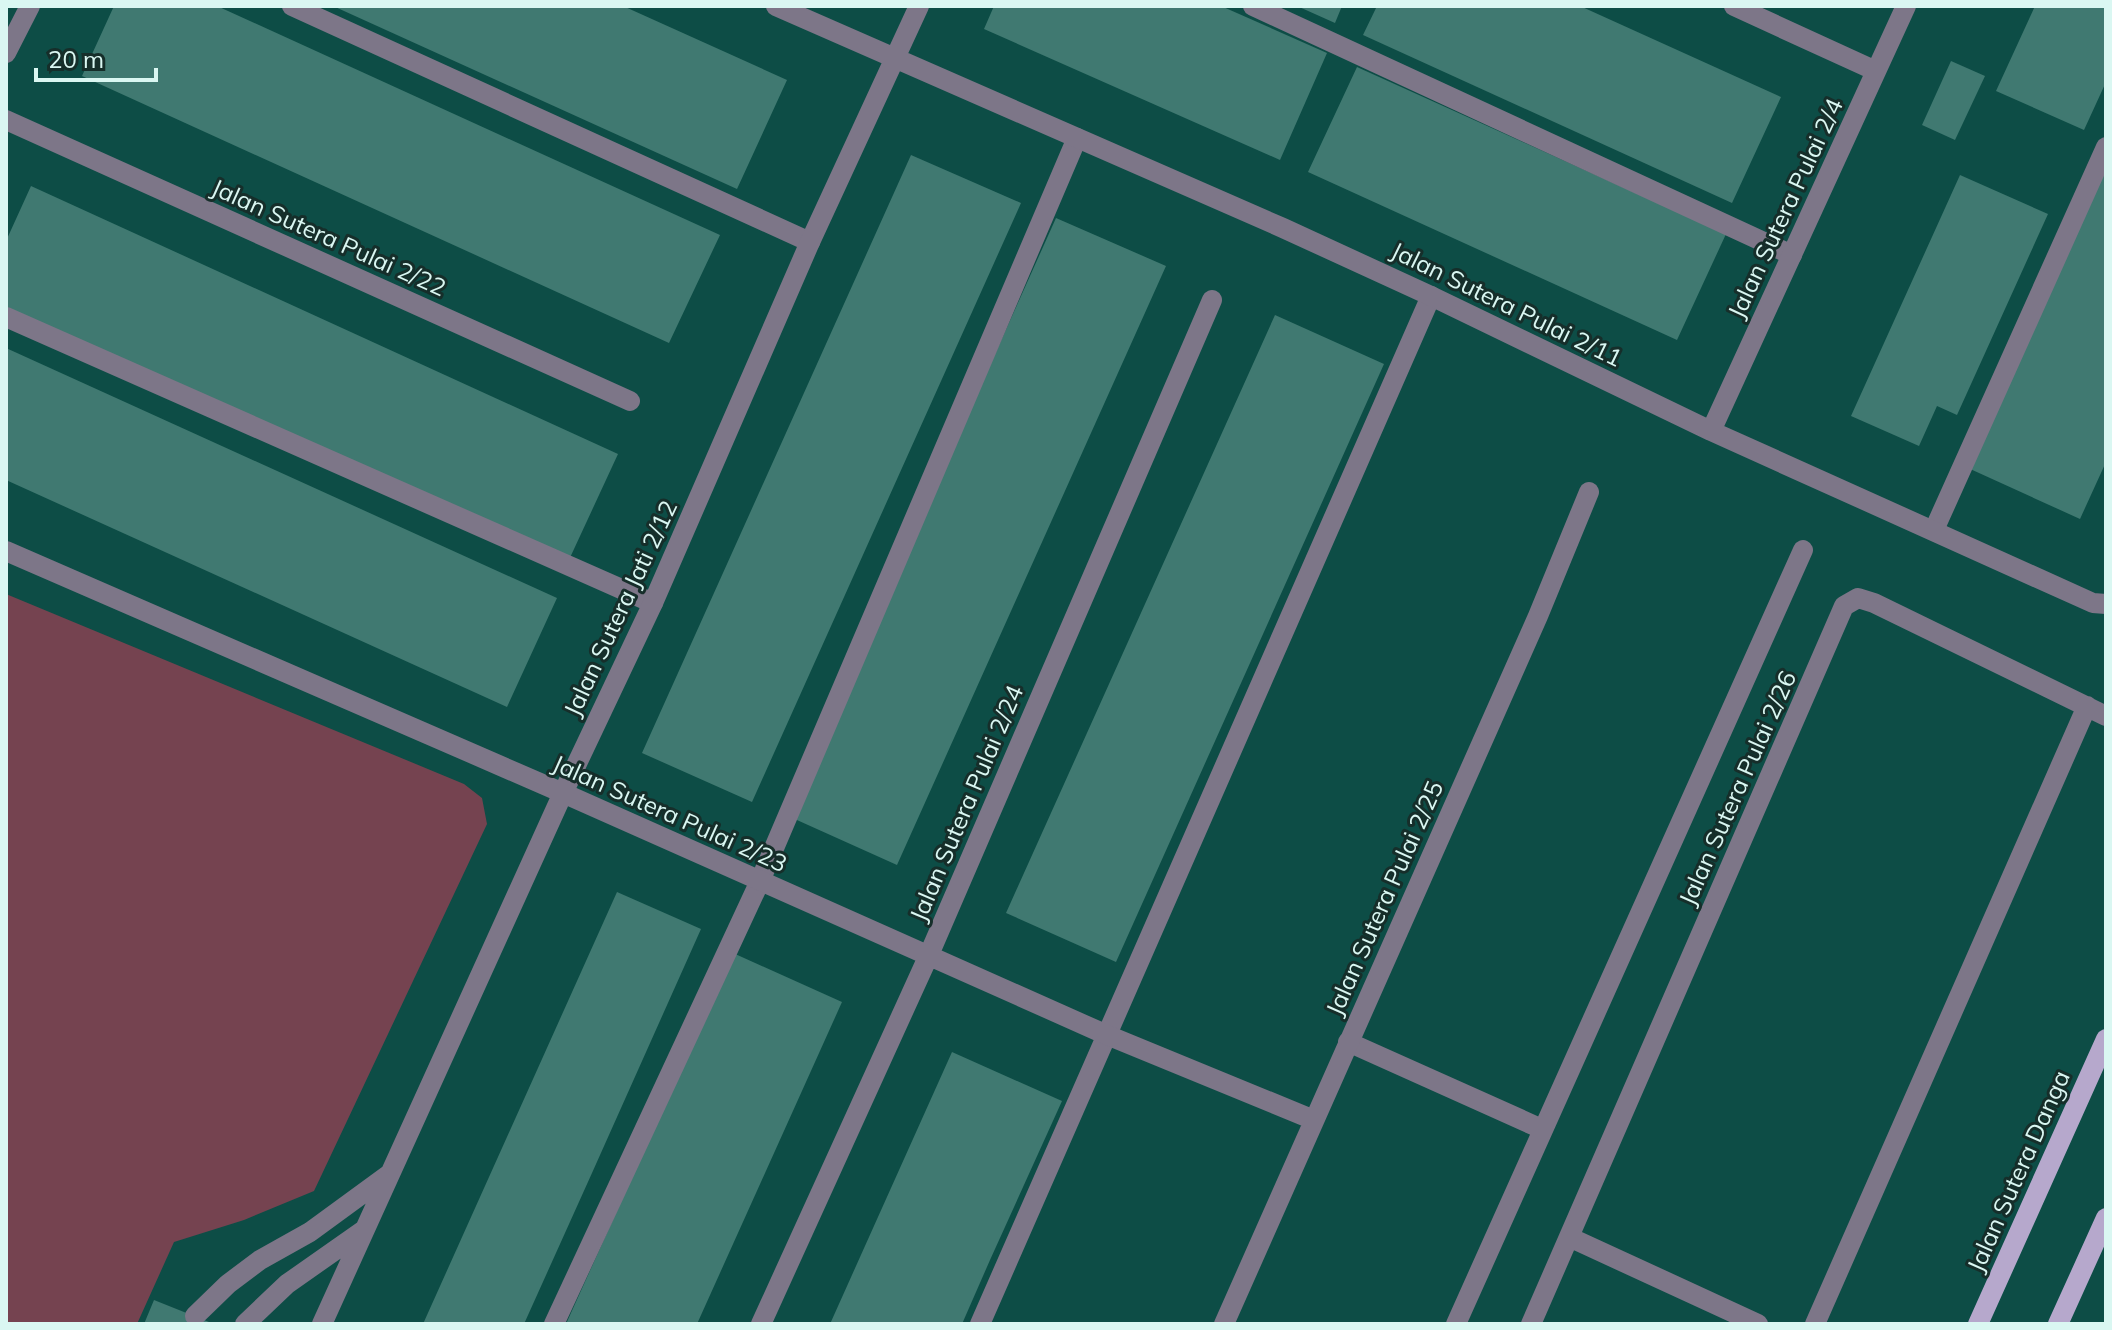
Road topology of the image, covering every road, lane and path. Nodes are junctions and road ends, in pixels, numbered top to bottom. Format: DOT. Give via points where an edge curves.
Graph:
graph roads {
  1 [pos="30,6"];
  2 [pos="292,6"];
  3 [pos="776,6"];
  4 [pos="919,6"];
  5 [pos="1253,6"];
  6 [pos="1734,6"];
  7 [pos="1906,6"];
  8 [pos="6,53"];
  9 [pos="894,60"];
  10 [pos="1876,71"];
  11 [pos="6,120"];
  12 [pos="1077,138"];
  13 [pos="2106,147"];
  14 [pos="810,242"];
  15 [pos="1792,255"];
  16 [pos="1431,296"];
  17 [pos="1212,300"];
  18 [pos="6,317"];
  19 [pos="630,401"];
  20 [pos="1711,431"];
  21 [pos="1589,492"];
  22 [pos="1934,530"];
  23 [pos="1803,550"];
  24 [pos="6,551"];
  25 [pos="653,603"];
  26 [pos="2100,603"];
  27 [pos="2087,706"];
  28 [pos="2106,716"];
  29 [pos="563,793"];
  30 [pos="760,881"];
  31 [pos="928,957"];
  32 [pos="1107,1035"];
  33 [pos="2106,1039"];
  34 [pos="1348,1042"];
  35 [pos="1314,1120"];
  36 [pos="1542,1129"];
  37 [pos="388,1175"];
  38 [pos="2106,1218"];
  39 [pos="364,1230"];
  40 [pos="1569,1237"];
  41 [pos="195,1316"];
  42 [pos="245,1324"];
  43 [pos="322,1324"];
  44 [pos="554,1324"];
  45 [pos="761,1324"];
  46 [pos="980,1324"];
  47 [pos="1224,1324"];
  48 [pos="1456,1324"];
  49 [pos="1531,1324"];
  50 [pos="1758,1324"];
  51 [pos="1815,1324"];
  52 [pos="1978,1324"];
  53 [pos="2058,1324"];
  1 -- 8 [label="street"];
  2 -- 14 [label="street"];
  3 -- 9 [label="street, Jalan Sutera Pulai 2/11"];
  4 -- 9 [label="street, Jalan Sutera Jati 2/12"];
  5 -- 15 [label="street"];
  6 -- 10 [label="street"];
  7 -- 10 [label="street, Jalan Sutera Pulai 2/4"];
  9 -- 12 [label="street, Jalan Sutera Pulai 2/11"];
  9 -- 14 [label="street, Jalan Sutera Jati 2/12"];
  10 -- 15 [label="street, Jalan Sutera Pulai 2/4"];
  11 -- 19 [label="street, Jalan Sutera Pulai 2/22"];
  12 -- 16 [label="street, Jalan Sutera Pulai 2/11"];
  12 -- 30 [label="street"];
  13 -- 22 [label="street"];
  14 -- 25 [label="street, Jalan Sutera Jati 2/12"];
  15 -- 20 [label="street, Jalan Sutera Pulai 2/4"];
  16 -- 20 [label="street, Jalan Sutera Pulai 2/11"];
  16 -- 32 [label="street"];
  17 -- 31 [label="street, Jalan Sutera Pulai 2/24"];
  18 -- 25 [label="street"];
  20 -- 22 [label="street, Jalan Sutera Pulai 2/11"];
  21 -- 34 [label="street, Jalan Sutera Pulai 2/25"];
  22 -- 26 [label="street, Jalan Sutera Pulai 2/11"];
  23 -- 36 [label="street"];
  24 -- 29 [label="street, Jalan Sutera Pulai 2/23"];
  25 -- 29 [label="street, Jalan Sutera Jati 2/12"];
  27 -- 28 [label="street, Jalan Sutera Pulai 2/26"];
  27 -- 40 [label="street, Jalan Sutera Pulai 2/26" via="1874,603 1858,598 1844,606"];
  27 -- 51 [label="street"];
  29 -- 30 [label="street, Jalan Sutera Pulai 2/23"];
  29 -- 37 [label="street, Jalan Sutera Jati 2/12"];
  30 -- 31 [label="street, Jalan Sutera Pulai 2/23"];
  30 -- 44 [label="street"];
  31 -- 32 [label="street, Jalan Sutera Pulai 2/23"];
  31 -- 45 [label="street, Jalan Sutera Pulai 2/24"];
  32 -- 35 [label="street, Jalan Sutera Pulai 2/23"];
  32 -- 46 [label="street"];
  33 -- 52 [label="main road, Jalan Sutera Danga"];
  34 -- 35 [label="street, Jalan Sutera Pulai 2/25"];
  34 -- 36 [label="street"];
  35 -- 47 [label="street, Jalan Sutera Pulai 2/25"];
  36 -- 48 [label="street"];
  37 -- 39 [label="street, Jalan Sutera Jati 2/12"];
  37 -- 41 [label="street" via="310,1232 260,1260"];
  38 -- 53 [label="main road"];
  39 -- 42 [label="street" via="287,1284"];
  39 -- 43 [label="street, Jalan Sutera Jati 2/12"];
  40 -- 49 [label="street, Jalan Sutera Pulai 2/26"];
  40 -- 50 [label="street"];
}
